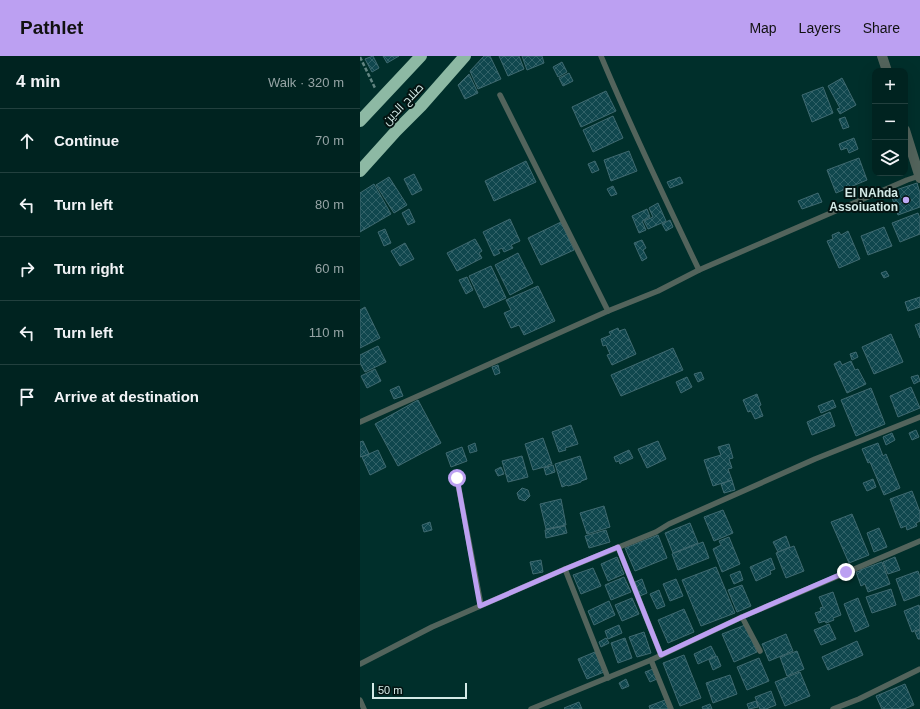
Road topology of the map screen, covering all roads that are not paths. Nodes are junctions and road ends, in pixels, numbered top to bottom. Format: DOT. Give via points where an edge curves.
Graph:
graph roads {
  1 [pos="421,56"];
  2 [pos="465,56"];
  3 [pos="601,56"];
  4 [pos="882,56"];
  5 [pos="886,68"];
  6 [pos="500,95"];
  7 [pos="360,121"];
  8 [pos="908,139"];
  9 [pos="360,170"];
  10 [pos="920,177"];
  11 [pos="699,270"];
  12 [pos="608,311"];
  13 [pos="920,417"];
  14 [pos="360,422"];
  15 [pos="457,478"];
  16 [pos="920,541"];
  17 [pos="618,547"];
  18 [pos="565,569"];
  19 [pos="480,606"];
  20 [pos="742,617"];
  21 [pos="760,651"];
  22 [pos="661,655"];
  23 [pos="651,660"];
  24 [pos="360,664"];
  25 [pos="920,669"];
  26 [pos="608,678"];
  27 [pos="360,700"];
  28 [pos="364,709"];
  29 [pos="531,709"];
  30 [pos="671,709"];
  31 [pos="833,709"];
  1 -- 7 [label="highway, صلاح الدين"];
  2 -- 9 [label="highway, صلاح الدين"];
  3 -- 11 [label="lane"];
  4 -- 5 [label="street"];
  6 -- 12 [label="lane"];
  8 -- 10 [label="street"];
  10 -- 11 [label="lane" via="907,180"];
  11 -- 12 [label="lane" via="658,291"];
  12 -- 14 [label="lane"];
  13 -- 17 [label="lane" via="815,459"];
  15 -- 19 [label="lane"];
  16 -- 20 [label="lane"];
  17 -- 18 [label="lane"];
  17 -- 22 [label="lane"];
  18 -- 19 [label="lane"];
  18 -- 26 [label="lane"];
  19 -- 24 [label="lane"];
  20 -- 21 [label="lane"];
  20 -- 22 [label="lane"];
  22 -- 23 [label="lane"];
  23 -- 26 [label="lane"];
  23 -- 30 [label="lane"];
  25 -- 31 [label="lane"];
  26 -- 29 [label="lane"];
  27 -- 28 [label="lane"];
}
